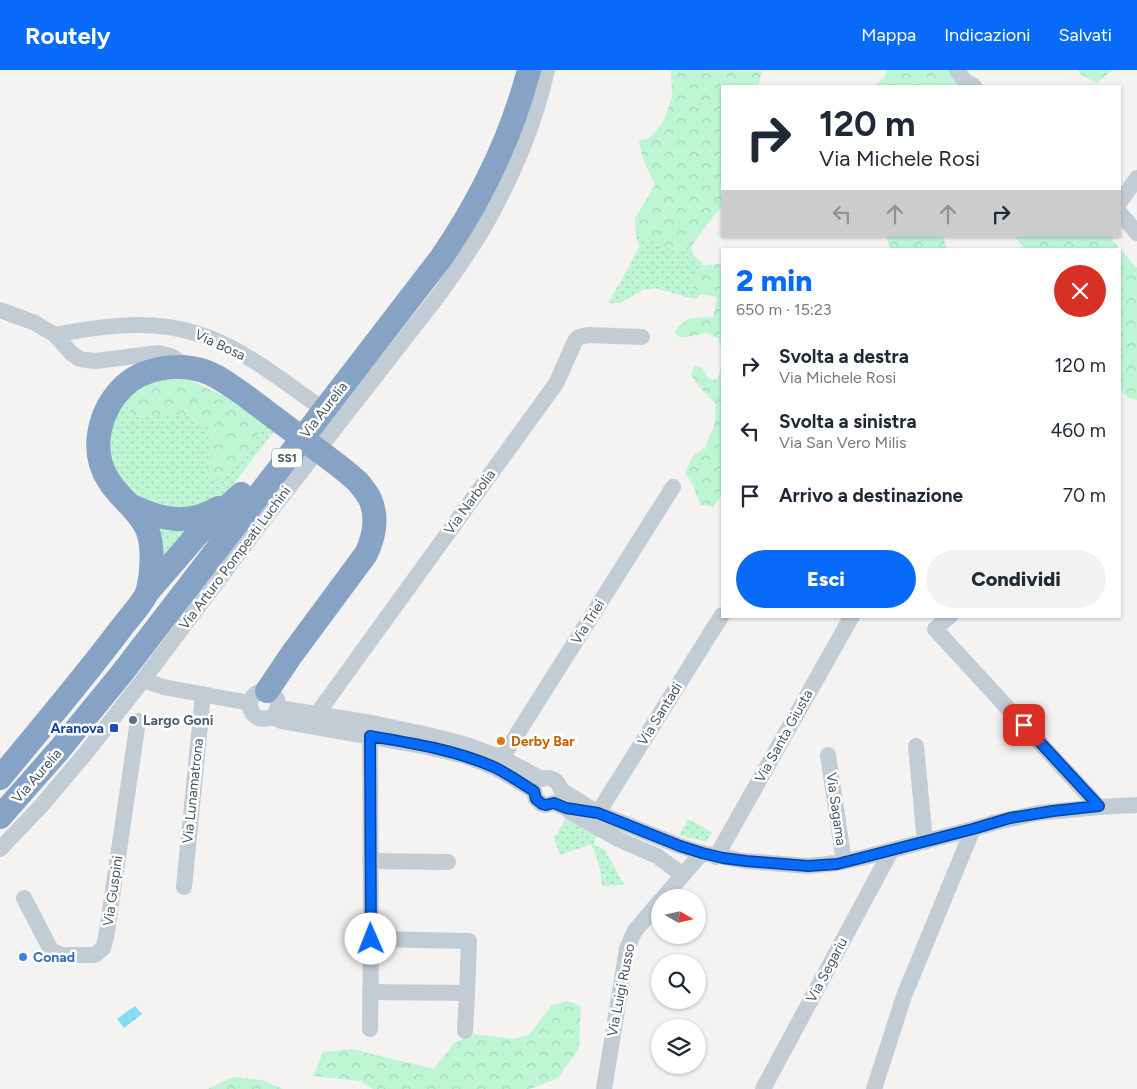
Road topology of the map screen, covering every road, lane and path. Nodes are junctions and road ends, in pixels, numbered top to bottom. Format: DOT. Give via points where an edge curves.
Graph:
graph roads {
  1 [pos="515,70"];
  2 [pos="529,70"];
  3 [pos="547,70"];
  4 [pos="957,70"];
  5 [pos="972,85"];
  6 [pos="1137,178"];
  7 [pos="1121,201"];
  8 [pos="1121,214"];
  9 [pos="1137,233"];
  10 [pos="0,310"];
  11 [pos="55,335"];
  12 [pos="642,337"];
  13 [pos="189,368"];
  14 [pos="313,402"];
  15 [pos="673,487"];
  16 [pos="241,494"];
  17 [pos="132,506"];
  18 [pos="148,593"];
  19 [pos="721,617"];
  20 [pos="851,618"];
  21 [pos="948,618"];
  22 [pos="143,680"];
  23 [pos="203,694"];
  24 [pos="267,705"];
  25 [pos="317,714"];
  26 [pos="138,721"];
  27 [pos="370,736"];
  28 [pos="916,746"];
  29 [pos="828,755"];
  30 [pos="502,758"];
  31 [pos="0,778"];
  32 [pos="538,785"];
  33 [pos="0,796"];
  34 [pos="558,800"];
  35 [pos="1137,805"];
  36 [pos="1099,806"];
  37 [pos="598,813"];
  38 [pos="0,817"];
  39 [pos="973,829"];
  40 [pos="925,842"];
  41 [pos="0,849"];
  42 [pos="891,851"];
  43 [pos="709,855"];
  44 [pos="370,861"];
  45 [pos="448,862"];
  46 [pos="844,862"];
  47 [pos="674,871"];
  48 [pos="184,887"];
  49 [pos="667,889"];
  50 [pos="24,898"];
  51 [pos="651,902"];
  52 [pos="637,906"];
  53 [pos="651,911"];
  54 [pos="371,939"];
  55 [pos="370,992"];
  56 [pos="467,993"];
  57 [pos="370,1030"];
  58 [pos="465,1031"];
  59 [pos="604,1089"];
  60 [pos="763,1089"];
  61 [pos="874,1089"];
  1 -- 14 [label="highway, Via Aurelia / SS1" via="480,162 433,246"];
  2 -- 38 [label="highway, Via Aurelia / SS1" via="516,114 492,172 464,225 441,258 116,680"];
  3 -- 22 [label="street, Via Arturo Pompeati Luchini" via="536,112 512,170 484,228 462,263"];
  4 -- 5 [label="street"];
  6 -- 7 [label="street"];
  8 -- 9 [label="street"];
  10 -- 11 [label="street" via="35,323"];
  11 -- 13 [label="street" via="80,359 96,361 158,353 171,356"];
  11 -- 14 [label="street, Via Bosa" via="123,326 154,326 194,332 241,354"];
  12 -- 25 [label="street, Via Narbolia" via="588,335 575,341 555,385"];
  13 -- 17 [label="highway" via="154,370 136,377 120,390 107,408 99,430 101,465 108,481"];
  13 -- 24 [label="highway" via="218,377 346,472 364,490 374,512 371,545 292,654"];
  14 -- 16 [label="highway, Via Aurelia / SS1"];
  15 -- 30 [label="street, Via Triei"];
  16 -- 17 [label="highway" via="207,514 180,520 153,515"];
  16 -- 18 [label="highway" via="197,535"];
  16 -- 33 [label="highway, Via Aurelia / SS1" via="118,653"];
  17 -- 18 [label="highway" via="150,538"];
  18 -- 31 [label="highway"];
  19 -- 37 [label="street, Via Santadi"];
  20 -- 43 [label="street, Via Santa Giusta"];
  21 -- 36 [label="street" via="935,629"];
  22 -- 23 [label="street"];
  22 -- 41 [label="street, Via Arturo Pompeati Luchini" via="42,808"];
  23 -- 24 [label="street"];
  23 -- 48 [label="street, Via Lunamatrona"];
  24 -- 25 [label="street"];
  24 -- 27 [label="street" via="282,721"];
  25 -- 30 [label="street" via="424,734"];
  26 -- 50 [label="street, Via Guspini" via="103,948 96,956 61,955 51,950"];
  27 -- 32 [label="street" via="465,756"];
  27 -- 44 [label="street"];
  28 -- 40 [label="street"];
  29 -- 46 [label="street, Via Sagama"];
  30 -- 32 [label="street"];
  32 -- 34 [label="street" via="536,799 542,804"];
  32 -- 34 [label="street" via="546,778 554,779 560,786"];
  34 -- 37 [label="street" via="566,808"];
  34 -- 47 [label="street" via="618,839 666,862"];
  35 -- 36 [label="street"];
  36 -- 39 [label="street" via="1030,814"];
  37 -- 43 [label="street"];
  39 -- 40 [label="street"];
  39 -- 61 [label="street" via="904,996"];
  40 -- 42 [label="street"];
  42 -- 46 [label="street"];
  42 -- 60 [label="street, Via Segariu"];
  43 -- 46 [label="street" via="787,865"];
  43 -- 47 [label="street"];
  44 -- 45 [label="street"];
  44 -- 54 [label="street"];
  47 -- 49 [label="street"];
  51 -- 52 [label="street"];
  53 -- 59 [label="street, Via Luigi Russo" via="637,928 627,949"];
  54 -- 55 [label="street"];
  54 -- 56 [label="street" via="469,940"];
  55 -- 56 [label="street"];
  55 -- 57 [label="street"];
  56 -- 58 [label="street"];
}
